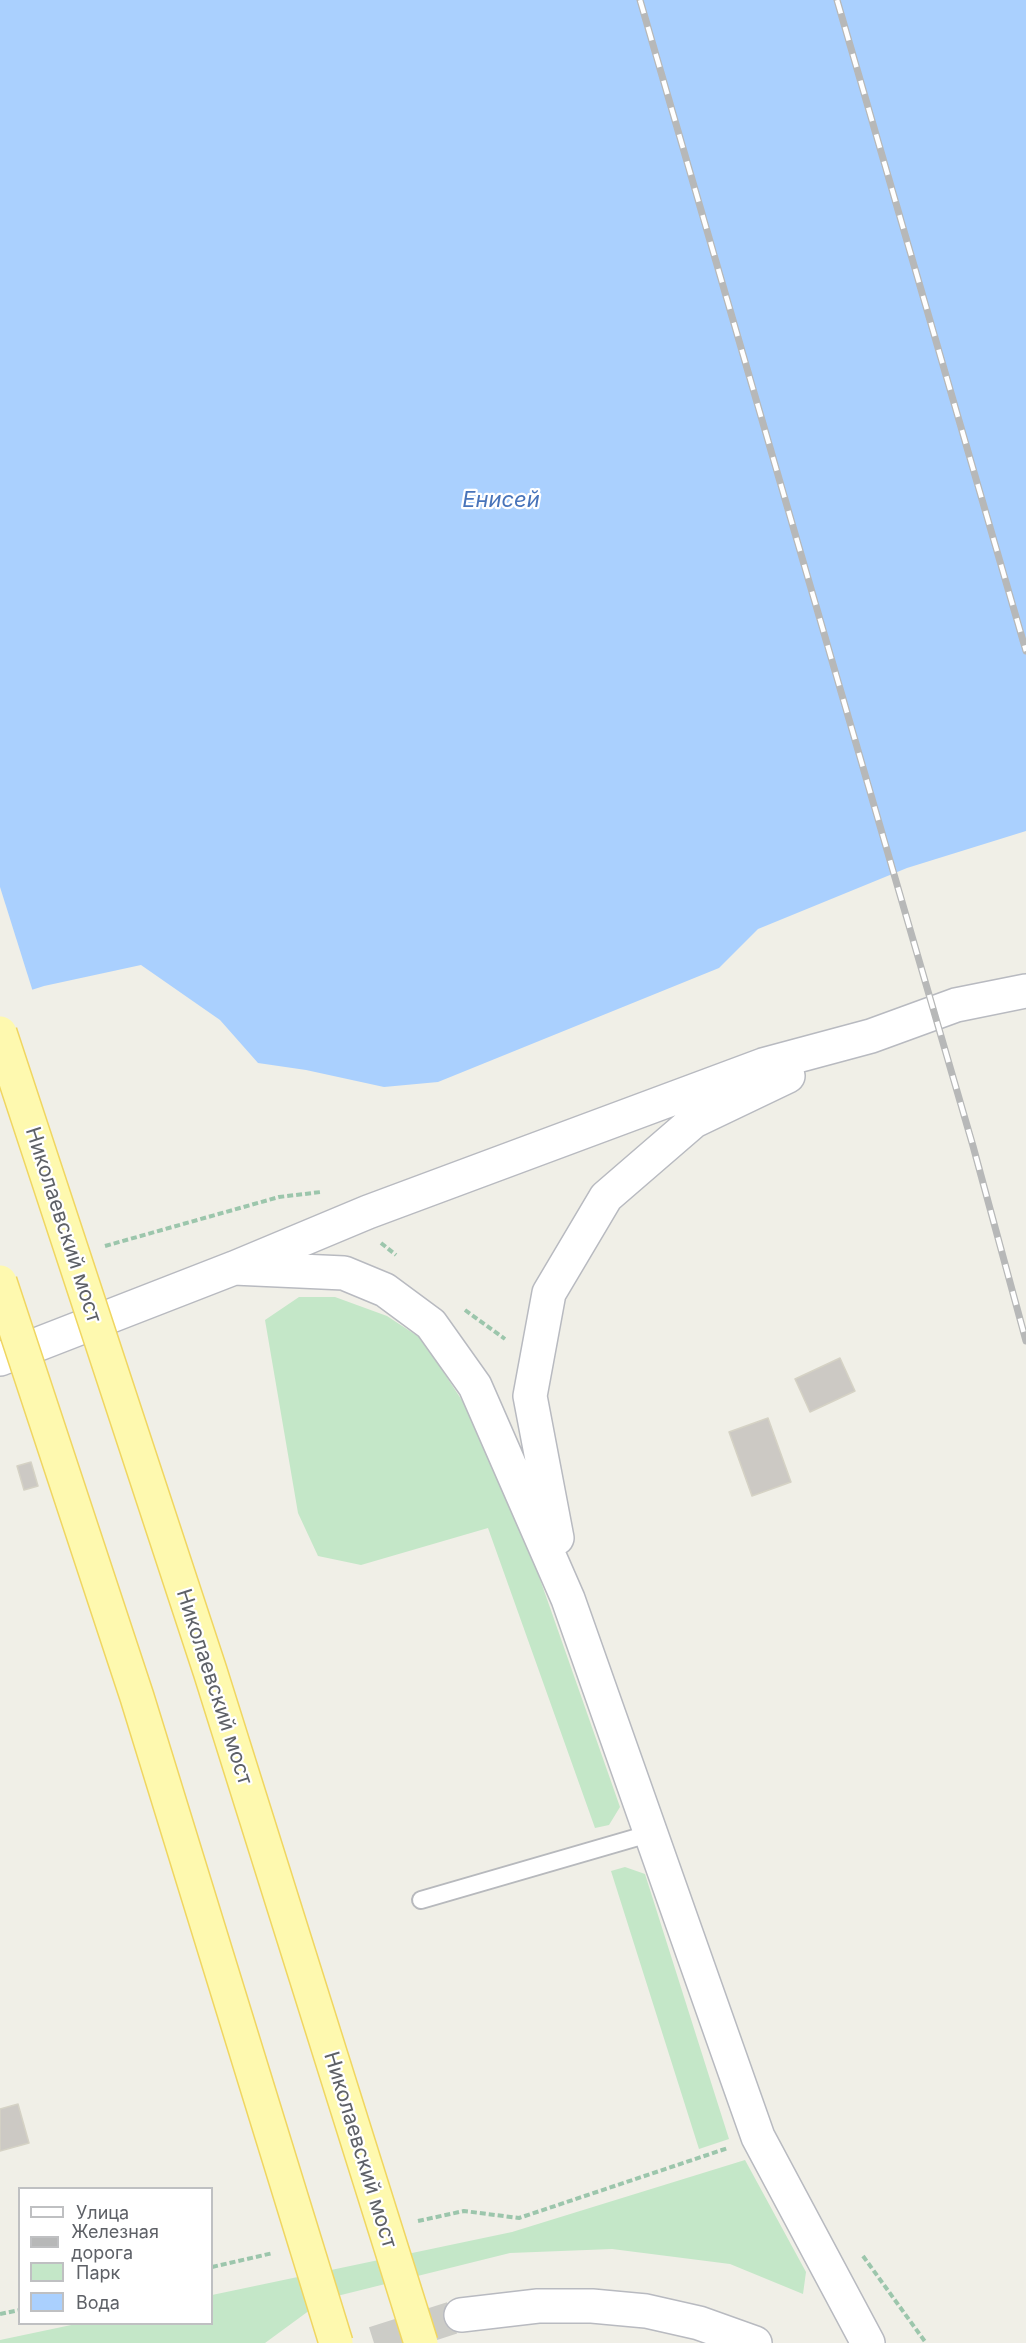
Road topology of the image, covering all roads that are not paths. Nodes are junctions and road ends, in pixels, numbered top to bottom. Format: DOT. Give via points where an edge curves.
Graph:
graph roads {
  1 [pos="1026,991"];
  2 [pos="0,1032"];
  3 [pos="871,1036"];
  4 [pos="234,1268"];
  5 [pos="0,1282"];
  6 [pos="0,1359"];
  7 [pos="568,1599"];
  8 [pos="652,1833"];
  9 [pos="421,1900"];
  10 [pos="461,2315"];
  11 [pos="336,2343"];
  12 [pos="421,2343"];
  13 [pos="755,2343"];
  14 [pos="868,2343"];
  1 -- 3 [label="main road" via="956,1005"];
  2 -- 12 [label="main road, Николаевский мост, bridge" via="210,1671"];
  3 -- 4 [label="main road" via="764,1065 368,1212"];
  3 -- 7 [label="main road" via="694,1121 606,1197 549,1293 530,1396"];
  4 -- 6 [label="main road"];
  4 -- 7 [label="main road" via="344,1273 385,1290 431,1324 475,1386"];
  5 -- 11 [label="main road, bridge" via="137,1697"];
  7 -- 8 [label="main road"];
  8 -- 9 [label="lane"];
  8 -- 14 [label="main road" via="758,2137"];
  10 -- 13 [label="main road" via="538,2306 646,2311 699,2323"];
}
